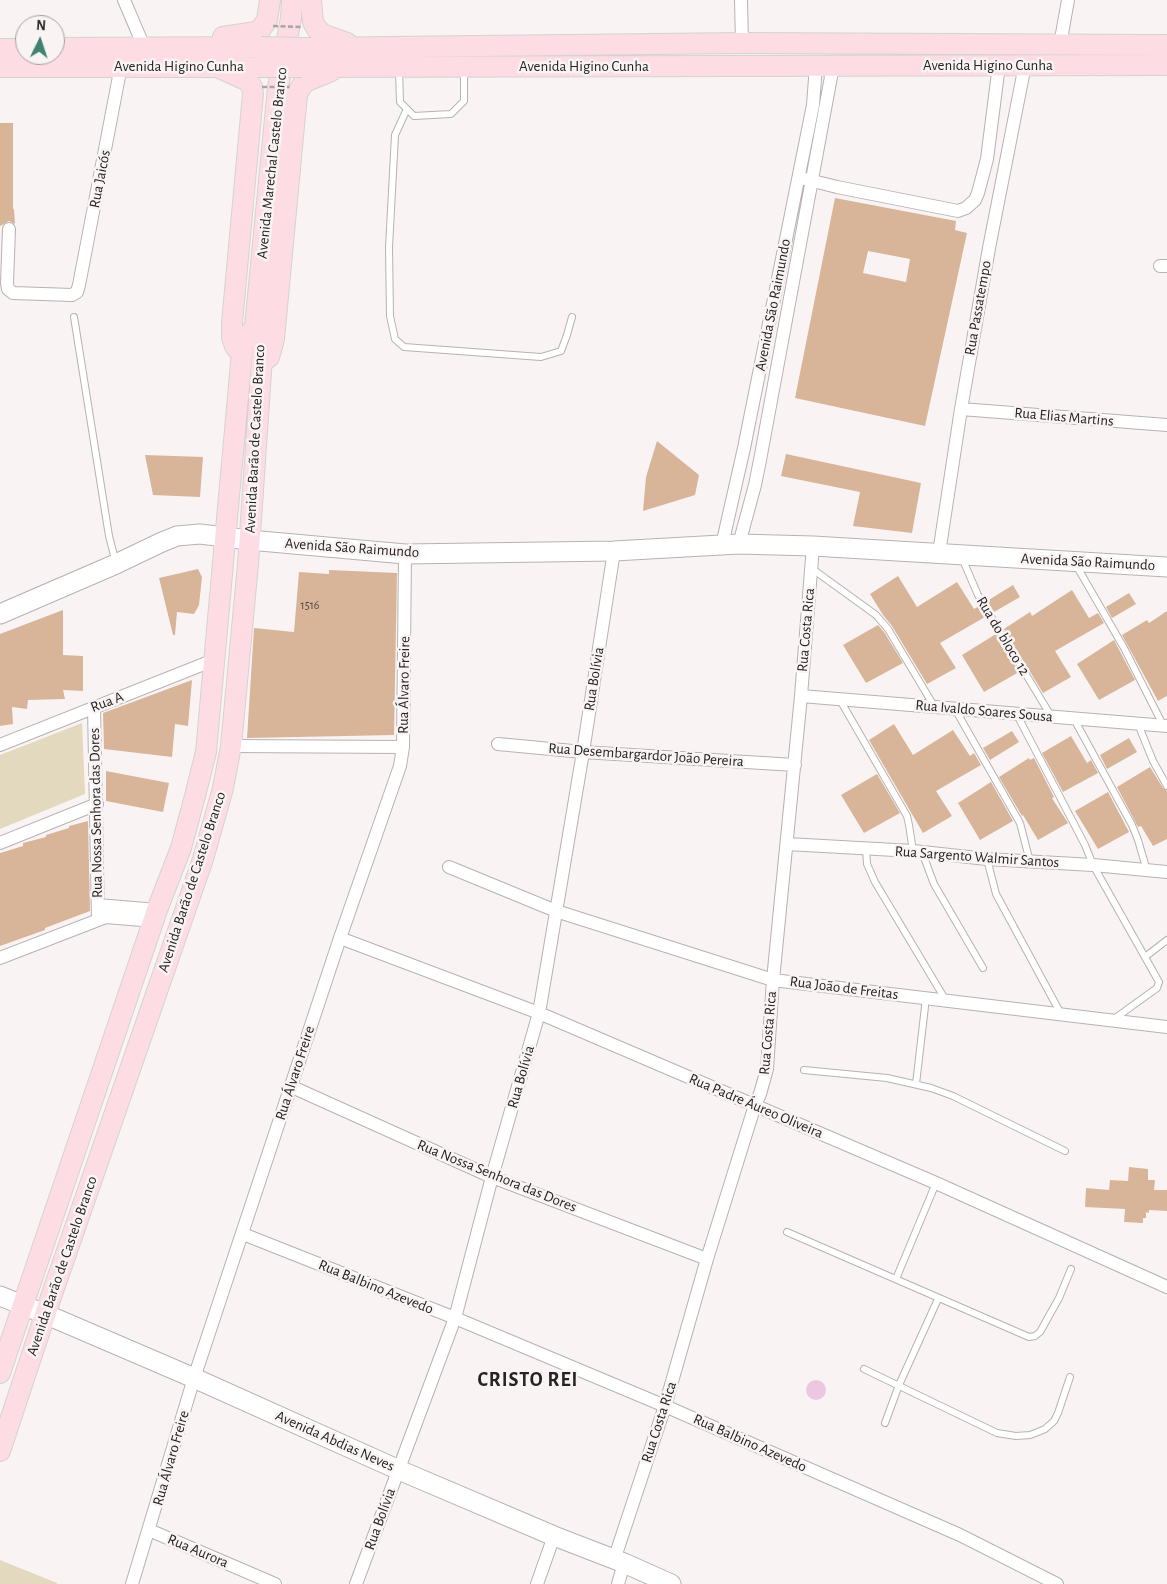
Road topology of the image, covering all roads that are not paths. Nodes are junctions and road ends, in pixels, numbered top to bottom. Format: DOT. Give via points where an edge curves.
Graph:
graph roads {
  1 [pos="124,0"];
  2 [pos="270,0"];
  3 [pos="292,0"];
  4 [pos="311,0"];
  5 [pos="741,0"];
  6 [pos="1068,0"];
  7 [pos="742,43"];
  8 [pos="1060,44"];
  9 [pos="1167,45"];
  10 [pos="144,47"];
  11 [pos="200,47"];
  12 [pos="358,47"];
  13 [pos="65,48"];
  14 [pos="0,49"];
  15 [pos="15,49"];
  16 [pos="260,57"];
  17 [pos="302,58"];
  18 [pos="824,65"];
  19 [pos="999,65"];
  20 [pos="1025,65"];
  21 [pos="1167,65"];
  22 [pos="121,66"];
  23 [pos="215,66"];
  24 [pos="399,66"];
  25 [pos="464,66"];
  26 [pos="0,67"];
  27 [pos="342,67"];
  28 [pos="407,109"];
  29 [pos="986,159"];
  30 [pos="1006,160"];
  31 [pos="799,177"];
  32 [pos="812,180"];
  33 [pos="9,229"];
  34 [pos="74,317"];
  35 [pos="572,317"];
  36 [pos="255,326"];
  37 [pos="242,355"];
  38 [pos="261,363"];
  39 [pos="961,408"];
  40 [pos="1167,425"];
  41 [pos="225,536"];
  42 [pos="249,540"];
  43 [pos="731,544"];
  44 [pos="813,546"];
  45 [pos="614,551"];
  46 [pos="939,553"];
  47 [pos="405,554"];
  48 [pos="960,554"];
  49 [pos="1075,562"];
  50 [pos="116,564"];
  51 [pos="1167,567"];
  52 [pos="812,568"];
  53 [pos="0,614"];
  54 [pos="214,660"];
  55 [pos="801,696"];
  56 [pos="840,699"];
  57 [pos="94,707"];
  58 [pos="934,707"];
  59 [pos="955,708"];
  60 [pos="1016,713"];
  61 [pos="1051,716"];
  62 [pos="1074,718"];
  63 [pos="1138,723"];
  64 [pos="1165,726"];
  65 [pos="498,744"];
  66 [pos="0,745"];
  67 [pos="231,746"];
  68 [pos="403,747"];
  69 [pos="583,752"];
  70 [pos="794,765"];
  71 [pos="1167,786"];
  72 [pos="97,804"];
  73 [pos="0,844"];
  74 [pos="787,844"];
  75 [pos="866,848"];
  76 [pos="917,852"];
  77 [pos="987,859"];
  78 [pos="1030,862"];
  79 [pos="1093,865"];
  80 [pos="449,867"];
  81 [pos="1147,871"];
  82 [pos="1167,872"];
  83 [pos="98,905"];
  84 [pos="556,911"];
  85 [pos="156,916"];
  86 [pos="102,919"];
  87 [pos="340,938"];
  88 [pos="1167,940"];
  89 [pos="1145,957"];
  90 [pos="0,958"];
  91 [pos="983,968"];
  92 [pos="773,980"];
  93 [pos="926,998"];
  94 [pos="946,1000"];
  95 [pos="539,1013"];
  96 [pos="1061,1014"];
  97 [pos="1113,1020"];
  98 [pos="1167,1027"];
  99 [pos="804,1070"];
  100 [pos="916,1084"];
  101 [pos="290,1086"];
  102 [pos="755,1105"];
  103 [pos="1065,1152"];
  104 [pos="492,1177"];
  105 [pos="936,1183"];
  106 [pos="787,1232"];
  107 [pos="243,1234"];
  108 [pos="707,1259"];
  109 [pos="1071,1269"];
  110 [pos="896,1279"];
  111 [pos="1167,1287"];
  112 [pos="0,1296"];
  113 [pos="938,1299"];
  114 [pos="22,1305"];
  115 [pos="45,1314"];
  116 [pos="455,1318"];
  117 [pos="864,1369"];
  118 [pos="0,1373"];
  119 [pos="1070,1377"];
  120 [pos="194,1378"];
  121 [pos="899,1385"];
  122 [pos="665,1406"];
  123 [pos="885,1423"];
  124 [pos="0,1451"];
  125 [pos="398,1470"];
  126 [pos="149,1530"];
  127 [pos="554,1536"];
  128 [pos="619,1562"];
  129 [pos="132,1584"];
  130 [pos="275,1584"];
  131 [pos="356,1584"];
  132 [pos="537,1584"];
  133 [pos="618,1584"];
  134 [pos="671,1584"];
  135 [pos="1057,1584"];
  1 -- 10 [label="street"];
  2 -- 11 [label="main road" via="267,20 260,30 223,37"];
  3 -- 36 [label="main road, Avenida Marechal Castelo Branco" via="278,87"];
  4 -- 12 [label="main road" via="317,30"];
  5 -- 7 [label="street"];
  6 -- 8 [label="street"];
  7 -- 8 [label="main road, Avenida Higino Cunha"];
  7 -- 12 [label="main road, Avenida Higino Cunha"];
  8 -- 9 [label="main road, Avenida Higino Cunha"];
  10 -- 11 [label="main road, Avenida Higino Cunha"];
  10 -- 13 [label="main road, Avenida Higino Cunha"];
  11 -- 16 [label="main road, Avenida Higino Cunha"];
  12 -- 17 [label="main road, Avenida Higino Cunha"];
  14 -- 15 [label="main road"];
  16 -- 17 [label="main road, Avenida Higino Cunha, bridge"];
  16 -- 23 [label="main road, Avenida Higino Cunha"];
  17 -- 27 [label="main road, Avenida Higino Cunha"];
  18 -- 19 [label="main road, Avenida Higino Cunha"];
  18 -- 25 [label="main road, Avenida Higino Cunha"];
  18 -- 31 [label="street, Avenida São Raimundo"];
  18 -- 32 [label="street, Avenida São Raimundo"];
  19 -- 20 [label="main road, Avenida Higino Cunha"];
  19 -- 29 [label="street"];
  20 -- 21 [label="main road, Avenida Higino Cunha"];
  20 -- 30 [label="street, Rua Passatempo"];
  22 -- 23 [label="main road, Avenida Higino Cunha"];
  22 -- 26 [label="main road, Avenida Higino Cunha"];
  22 -- 33 [label="street, Rua Jaicós" via="77,292 72,295 13,293 8,289"];
  23 -- 37 [label="main road" via="248,81 253,94 232,324 232,338"];
  24 -- 25 [label="main road, Avenida Higino Cunha"];
  24 -- 27 [label="main road, Avenida Higino Cunha"];
  24 -- 28 [label="lane" via="400,102"];
  25 -- 28 [label="lane" via="464,101 450,114 414,116"];
  27 -- 38 [label="main road" via="307,81 297,94 274,339 268,357"];
  28 -- 35 [label="lane" via="395,135 388,247 390,316 395,339 404,347 541,357 560,351"];
  29 -- 30 [label="street"];
  29 -- 32 [label="street" via="975,200 958,211"];
  30 -- 39 [label="street, Rua Passatempo"];
  31 -- 32 [label="street"];
  31 -- 43 [label="street, Avenida São Raimundo" via="744,448"];
  32 -- 43 [label="street, Avenida São Raimundo" via="759,468"];
  34 -- 50 [label="lane" via="108,536"];
  36 -- 37 [label="main road, Avenida Barão de Castelo Branco" via="243,341"];
  36 -- 38 [label="main road, Avenida Barão de Castelo Branco" via="262,343"];
  37 -- 41 [label="main road, Avenida Barão de Castelo Branco"];
  38 -- 42 [label="main road, Avenida Barão de Castelo Branco"];
  39 -- 40 [label="street, Rua Elias Martins"];
  39 -- 46 [label="street, Rua Passatempo"];
  41 -- 42 [label="street, Avenida São Raimundo"];
  41 -- 50 [label="street, Avenida São Raimundo" via="177,536"];
  41 -- 54 [label="main road, Avenida Barão de Castelo Branco"];
  42 -- 47 [label="street, Avenida São Raimundo"];
  42 -- 67 [label="main road, Avenida Barão de Castelo Branco"];
  43 -- 44 [label="street, Avenida São Raimundo"];
  43 -- 45 [label="street, Avenida São Raimundo"];
  44 -- 46 [label="street, Avenida São Raimundo"];
  44 -- 52 [label="street, Rua Costa Rica"];
  45 -- 47 [label="street, Avenida São Raimundo"];
  45 -- 69 [label="street, Rua Bolívia"];
  46 -- 48 [label="street, Avenida São Raimundo"];
  47 -- 68 [label="street, Rua Álvaro Freire"];
  48 -- 49 [label="street, Avenida São Raimundo"];
  48 -- 61 [label="lane, Rua do bloco 12" via="978,595"];
  49 -- 51 [label="street, Avenida São Raimundo"];
  49 -- 64 [label="lane"];
  50 -- 53 [label="street, Avenida São Raimundo"];
  52 -- 55 [label="street, Rua Costa Rica"];
  52 -- 58 [label="lane" via="876,615 888,629"];
  54 -- 57 [label="street, Rua A"];
  54 -- 85 [label="main road, Avenida Barão de Castelo Branco" via="206,752 196,796"];
  55 -- 56 [label="street, Rua Ivaldo Soares Sousa"];
  55 -- 70 [label="street, Rua Costa Rica"];
  56 -- 58 [label="street, Rua Ivaldo Soares Sousa"];
  56 -- 76 [label="lane" via="907,816"];
  57 -- 66 [label="street, Rua A"];
  57 -- 72 [label="street, Rua Nossa Senhora das Dores"];
  58 -- 59 [label="street, Rua Ivaldo Soares Sousa"];
  59 -- 60 [label="street, Rua Ivaldo Soares Sousa"];
  59 -- 78 [label="lane" via="1020,824"];
  60 -- 61 [label="street, Rua Ivaldo Soares Sousa"];
  60 -- 79 [label="lane"];
  61 -- 62 [label="street, Rua Ivaldo Soares Sousa"];
  62 -- 63 [label="street, Rua Ivaldo Soares Sousa"];
  62 -- 81 [label="lane" via="1132,825"];
  63 -- 64 [label="street, Rua Ivaldo Soares Sousa"];
  63 -- 71 [label="lane"];
  65 -- 69 [label="street, Rua Desembargardor João Pereira"];
  67 -- 68 [label="street"];
  67 -- 115 [label="main road, Avenida Barão de Castelo Branco" via="203,859"];
  68 -- 87 [label="street, Rua Álvaro Freire" via="400,766"];
  69 -- 70 [label="street, Rua Desembargardor João Pereira"];
  69 -- 84 [label="street, Rua Bolívia"];
  70 -- 74 [label="street, Rua Costa Rica"];
  72 -- 73 [label="street"];
  72 -- 83 [label="street, Rua Nossa Senhora das Dores"];
  74 -- 75 [label="street, Rua Sargento Walmir Santos"];
  74 -- 92 [label="street, Rua Costa Rica"];
  75 -- 76 [label="street, Rua Sargento Walmir Santos"];
  75 -- 94 [label="lane" via="875,882"];
  76 -- 77 [label="street, Rua Sargento Walmir Santos"];
  76 -- 91 [label="lane"];
  77 -- 78 [label="street, Rua Sargento Walmir Santos"];
  77 -- 96 [label="lane" via="996,894"];
  78 -- 79 [label="street, Rua Sargento Walmir Santos"];
  79 -- 81 [label="street, Rua Sargento Walmir Santos"];
  79 -- 89 [label="lane"];
  80 -- 84 [label="street, Rua João de Freitas"];
  81 -- 82 [label="street, Rua Sargento Walmir Santos"];
  83 -- 85 [label="street"];
  83 -- 86 [label="street, Rua Nossa Senhora das Dores"];
  84 -- 92 [label="street, Rua João de Freitas"];
  84 -- 95 [label="street, Rua Bolívia"];
  85 -- 86 [label="street"];
  85 -- 114 [label="main road, Avenida Barão de Castelo Branco"];
  86 -- 90 [label="street"];
  87 -- 95 [label="street, Rua Padre Áureo Oliveira"];
  87 -- 101 [label="street, Rua Álvaro Freire"];
  88 -- 89 [label="lane"];
  89 -- 97 [label="lane" via="1158,979 1157,988"];
  92 -- 93 [label="street, Rua João de Freitas"];
  92 -- 102 [label="street, Rua Costa Rica" via="767,1069"];
  93 -- 94 [label="street, Rua João de Freitas"];
  93 -- 100 [label="lane"];
  94 -- 96 [label="street, Rua João de Freitas"];
  95 -- 102 [label="street, Rua Padre Áureo Oliveira"];
  95 -- 104 [label="street, Rua Bolívia"];
  96 -- 97 [label="street, Rua João de Freitas"];
  97 -- 98 [label="street, Rua João de Freitas"];
  99 -- 100 [label="lane"];
  100 -- 103 [label="lane" via="954,1096"];
  101 -- 104 [label="street, Rua Nossa Senhora das Dores"];
  101 -- 107 [label="street, Rua Álvaro Freire"];
  102 -- 105 [label="street, Rua Padre Áureo Oliveira"];
  102 -- 108 [label="street, Rua Costa Rica"];
  104 -- 108 [label="street, Rua Nossa Senhora das Dores"];
  104 -- 116 [label="street, Rua Bolívia"];
  105 -- 110 [label="lane"];
  105 -- 111 [label="street, Rua Padre Áureo Oliveira"];
  106 -- 110 [label="lane"];
  107 -- 116 [label="street, Rua Balbino Azevedo"];
  107 -- 120 [label="street, Rua Álvaro Freire"];
  108 -- 122 [label="street, Rua Costa Rica"];
  109 -- 113 [label="lane" via="1053,1310 1040,1332 1031,1338"];
  110 -- 113 [label="lane"];
  112 -- 114 [label="street, Avenida Abdias Neves"];
  113 -- 121 [label="lane"];
  114 -- 115 [label="street, Avenida Abdias Neves"];
  114 -- 118 [label="main road, Avenida Barão de Castelo Branco"];
  115 -- 120 [label="street, Avenida Abdias Neves"];
  115 -- 124 [label="main road, Avenida Barão de Castelo Branco"];
  116 -- 122 [label="street, Rua Balbino Azevedo"];
  116 -- 125 [label="street, Rua Bolívia"];
  117 -- 121 [label="lane"];
  119 -- 121 [label="lane" via="1054,1421 1038,1432 1016,1436 997,1433"];
  120 -- 125 [label="street, Avenida Abdias Neves"];
  120 -- 126 [label="street, Rua Álvaro Freire"];
  121 -- 123 [label="lane"];
  122 -- 128 [label="street, Rua Costa Rica"];
  122 -- 135 [label="street, Rua Balbino Azevedo" via="960,1535"];
  125 -- 127 [label="street, Avenida Abdias Neves"];
  125 -- 131 [label="street, Rua Bolívia"];
  126 -- 129 [label="street, Rua Álvaro Freire"];
  126 -- 130 [label="street, Rua Aurora"];
  127 -- 128 [label="street, Avenida Abdias Neves"];
  127 -- 132 [label="street"];
  128 -- 133 [label="street, Rua Costa Rica"];
  128 -- 134 [label="street, Avenida Abdias Neves"];
}
